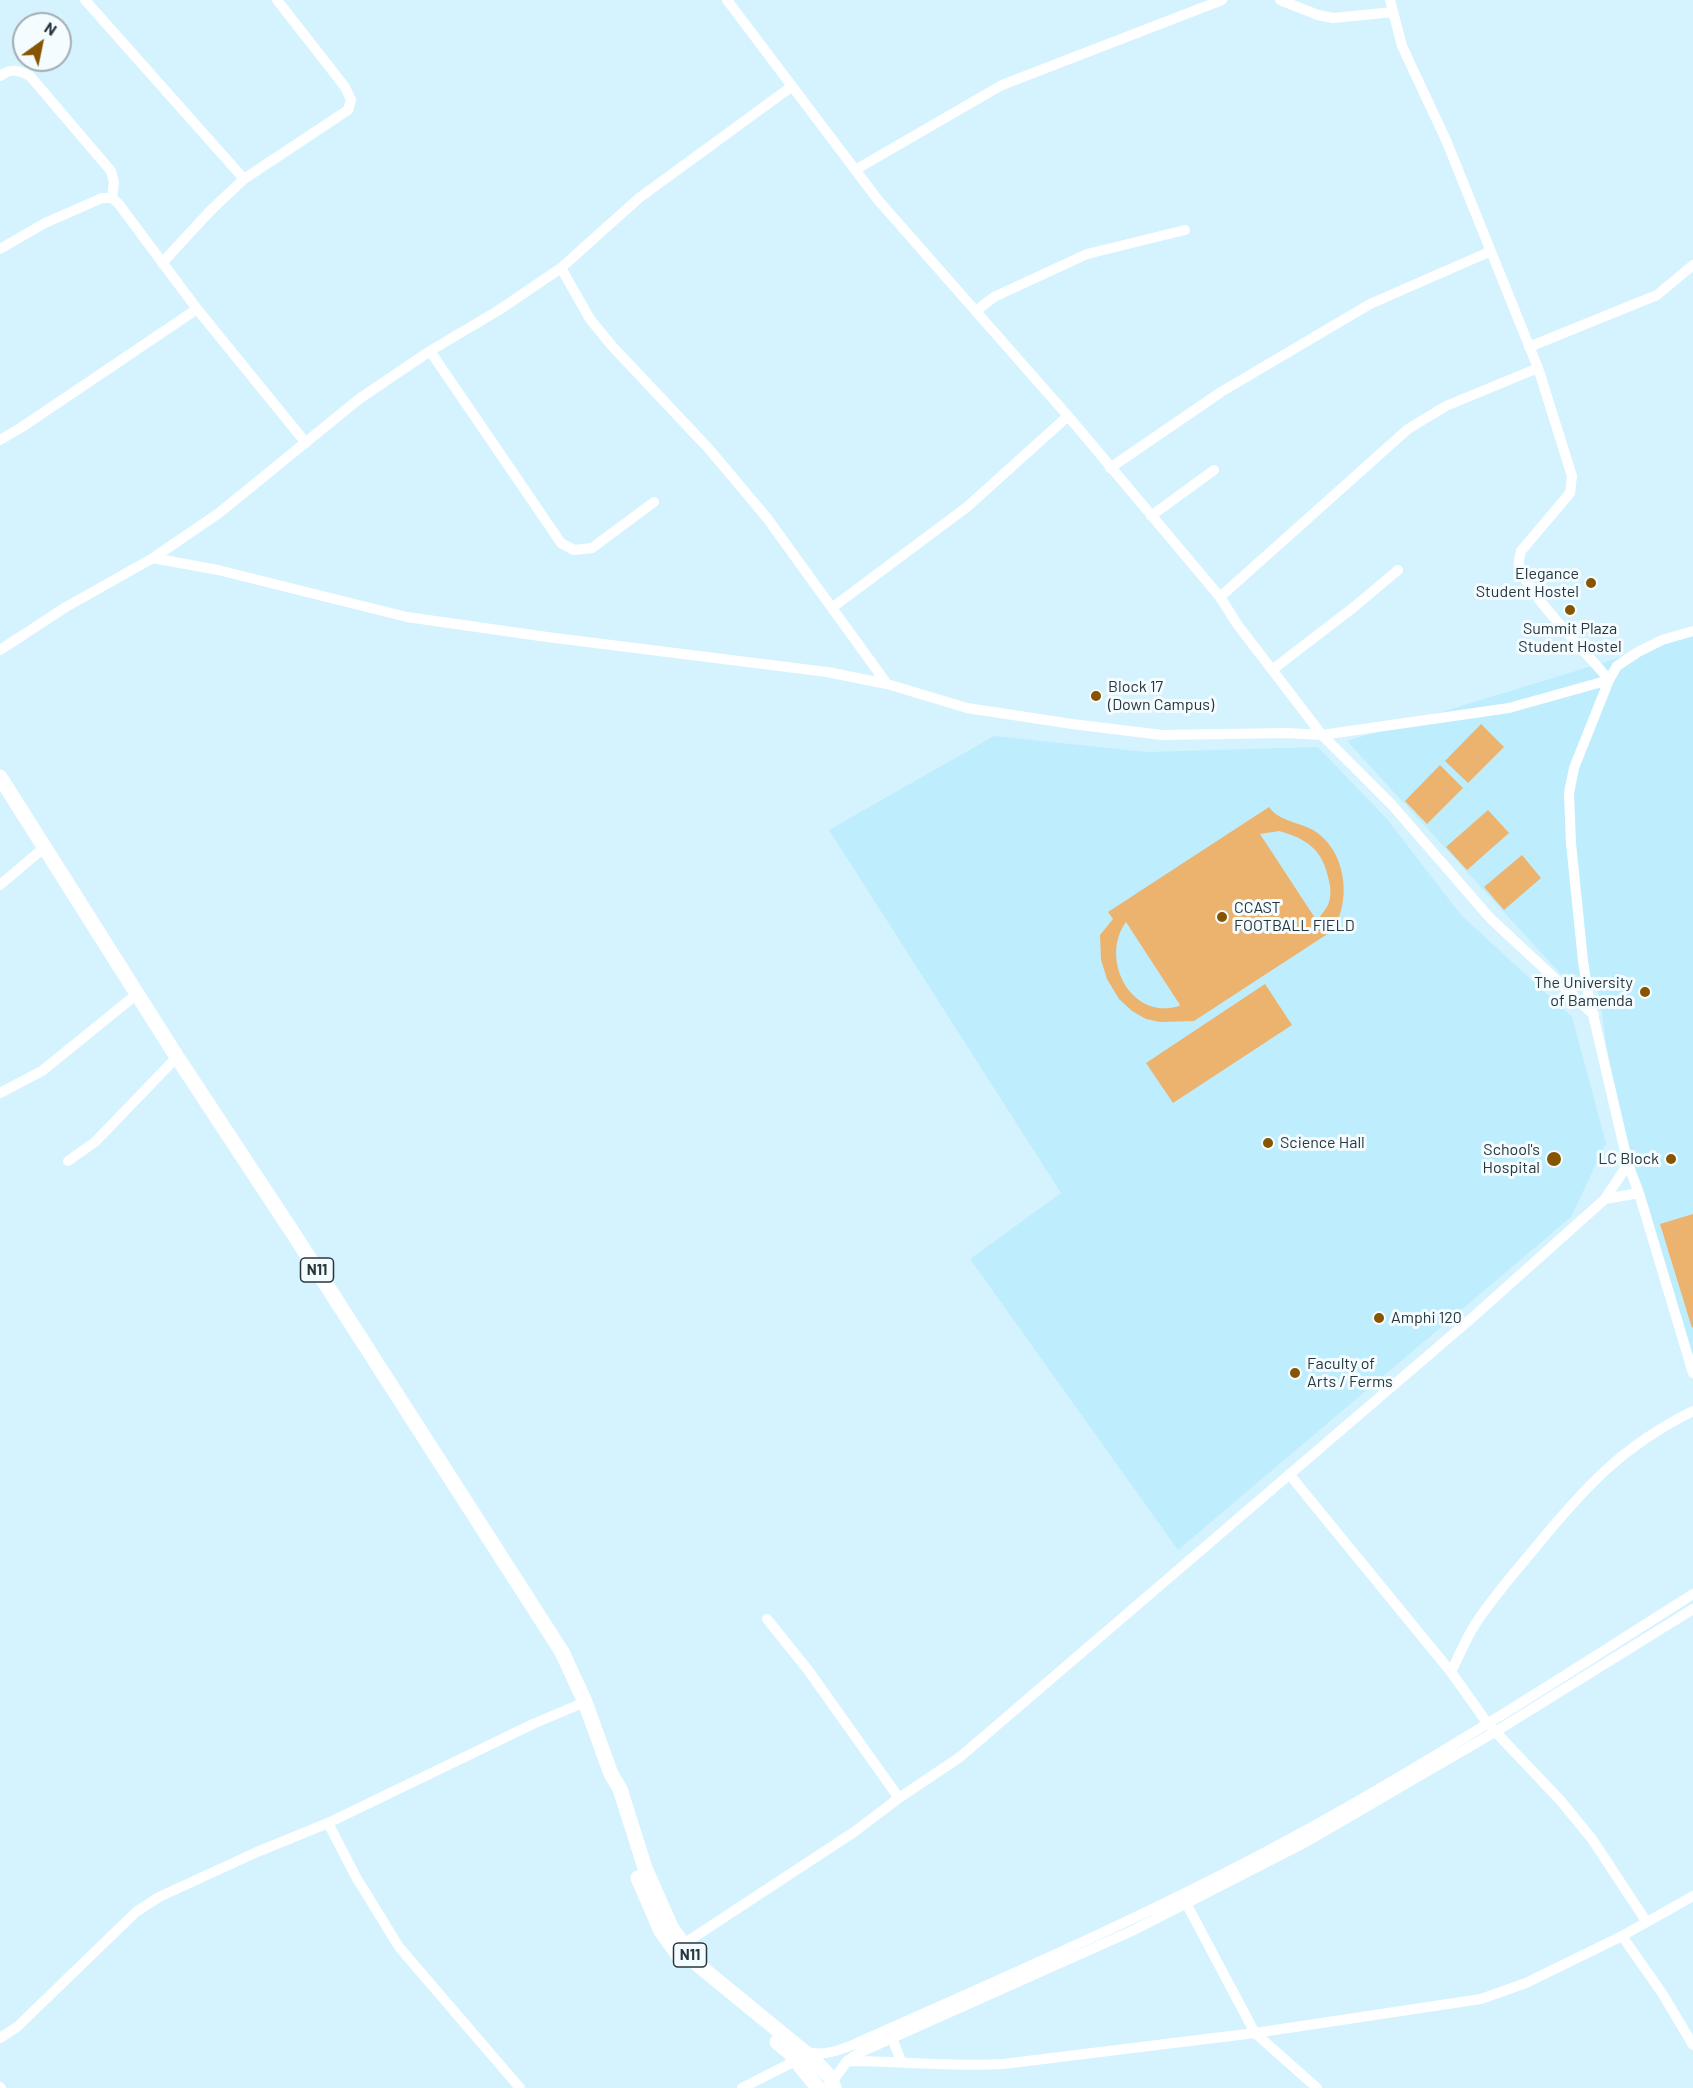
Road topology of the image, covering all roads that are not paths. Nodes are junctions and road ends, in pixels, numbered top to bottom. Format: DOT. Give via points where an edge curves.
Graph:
graph roads {
  1 [pos="85,0"];
  2 [pos="277,0"];
  3 [pos="727,0"];
  4 [pos="1222,0"];
  5 [pos="1280,0"];
  6 [pos="1390,0"];
  7 [pos="1393,12"];
  8 [pos="0,76"];
  9 [pos="791,87"];
  10 [pos="855,170"];
  11 [pos="244,179"];
  12 [pos="111,198"];
  13 [pos="1185,231"];
  14 [pos="0,249"];
  15 [pos="1489,252"];
  16 [pos="162,263"];
  17 [pos="1693,265"];
  18 [pos="561,268"];
  19 [pos="197,309"];
  20 [pos="976,310"];
  21 [pos="1529,347"];
  22 [pos="430,351"];
  23 [pos="1538,368"];
  24 [pos="1068,416"];
  25 [pos="0,440"];
  26 [pos="306,443"];
  27 [pos="1110,468"];
  28 [pos="1214,470"];
  29 [pos="654,502"];
  30 [pos="1151,516"];
  31 [pos="153,558"];
  32 [pos="1398,570"];
  33 [pos="1220,597"];
  34 [pos="833,607"];
  35 [pos="1693,631"];
  36 [pos="0,650"];
  37 [pos="1272,670"];
  38 [pos="1609,680"];
  39 [pos="887,684"];
  40 [pos="1322,735"];
  41 [pos="0,777"];
  42 [pos="45,846"];
  43 [pos="0,885"];
  44 [pos="137,994"];
  45 [pos="1594,1016"];
  46 [pos="177,1057"];
  47 [pos="0,1093"];
  48 [pos="68,1161"];
  49 [pos="1629,1164"];
  50 [pos="1639,1193"];
  51 [pos="1605,1199"];
  52 [pos="1693,1373"];
  53 [pos="1693,1411"];
  54 [pos="1289,1473"];
  55 [pos="1693,1594"];
  56 [pos="1693,1609"];
  57 [pos="767,1619"];
  58 [pos="1451,1672"];
  59 [pos="585,1701"];
  60 [pos="1491,1728"];
  61 [pos="898,1798"];
  62 [pos="328,1823"];
  63 [pos="1693,1896"];
  64 [pos="1186,1904"];
  65 [pos="1646,1921"];
  66 [pos="1622,1936"];
  67 [pos="678,1948"];
  68 [pos="1255,2033"];
  69 [pos="0,2038"];
  70 [pos="892,2038"];
  71 [pos="1693,2045"];
  72 [pos="799,2058"];
  73 [pos="847,2061"];
  74 [pos="901,2061"];
  75 [pos="830,2086"];
  76 [pos="520,2088"];
  77 [pos="742,2088"];
  78 [pos="818,2088"];
  79 [pos="1317,2088"];
  1 -- 11 [label="street"];
  2 -- 11 [label="street" via="351,100 348,110 338,118"];
  3 -- 9 [label="street"];
  4 -- 10 [label="street" via="1002,85"];
  5 -- 7 [label="street" via="1333,18"];
  6 -- 7 [label="street"];
  7 -- 15 [label="street" via="1402,46 1446,140"];
  8 -- 12 [label="street" via="19,70 30,76 111,171"];
  9 -- 10 [label="street"];
  9 -- 18 [label="street" via="639,198"];
  10 -- 20 [label="street"];
  11 -- 16 [label="street"];
  12 -- 14 [label="street" via="102,198 45,223"];
  12 -- 16 [label="street"];
  13 -- 20 [label="street" via="1087,254 994,297"];
  15 -- 21 [label="street"];
  15 -- 27 [label="street" via="1370,304 1221,392"];
  16 -- 19 [label="street"];
  17 -- 21 [label="street" via="1658,295"];
  18 -- 22 [label="street"];
  18 -- 34 [label="street" via="590,319 767,518"];
  19 -- 25 [label="street"];
  19 -- 26 [label="street"];
  20 -- 24 [label="street"];
  21 -- 23 [label="street"];
  22 -- 26 [label="street" via="359,399"];
  22 -- 29 [label="street" via="561,543 574,550 592,548"];
  23 -- 33 [label="street" via="1446,406 1408,429"];
  23 -- 38 [label="street" via="1572,476 1570,493 1521,551 1519,564 1524,579"];
  24 -- 27 [label="street"];
  24 -- 34 [label="street" via="967,507"];
  26 -- 31 [label="street" via="219,513"];
  27 -- 30 [label="street"];
  28 -- 30 [label="street"];
  30 -- 33 [label="street"];
  31 -- 36 [label="street"];
  31 -- 39 [label="street" via="407,616 827,672"];
  32 -- 37 [label="street"];
  33 -- 37 [label="street"];
  34 -- 39 [label="street"];
  35 -- 38 [label="street" via="1638,652 1617,666"];
  37 -- 40 [label="street"];
  38 -- 40 [label="street" via="1509,708"];
  38 -- 45 [label="street" via="1574,768 1569,793 1583,961"];
  39 -- 40 [label="street" via="967,708 1162,735"];
  40 -- 45 [label="street" via="1392,805 1490,918"];
  41 -- 42 [label="highway, N11"];
  42 -- 43 [label="street"];
  42 -- 44 [label="highway, N11"];
  44 -- 46 [label="highway, N11"];
  44 -- 47 [label="street" via="42,1071"];
  45 -- 49 [label="street"];
  46 -- 48 [label="street" via="94,1142"];
  46 -- 59 [label="highway, N11" via="562,1652"];
  49 -- 50 [label="street"];
  49 -- 51 [label="street"];
  50 -- 51 [label="street"];
  50 -- 52 [label="street"];
  51 -- 54 [label="street"];
  53 -- 58 [label="street" via="1636,1443 1600,1473 1475,1624"];
  54 -- 58 [label="street"];
  54 -- 61 [label="street" via="960,1757"];
  55 -- 60 [label="street"];
  56 -- 60 [label="street"];
  57 -- 61 [label="street"];
  58 -- 60 [label="street"];
  59 -- 62 [label="street"];
  59 -- 67 [label="highway, N11"];
  60 -- 64 [label="street" via="1306,1842"];
  60 -- 65 [label="street" via="1592,1839"];
  60 -- 72 [label="street" via="1301,1833 1128,1922 835,2052"];
  61 -- 67 [label="street" via="854,1832"];
  62 -- 69 [label="street" via="151,1902 17,2027"];
  62 -- 76 [label="street" via="399,1947"];
  63 -- 65 [label="street"];
  64 -- 68 [label="street"];
  64 -- 70 [label="street"];
  65 -- 66 [label="street"];
  66 -- 68 [label="street" via="1526,1983 1481,1999"];
  66 -- 71 [label="street"];
  67 -- 72 [label="highway, N11"];
  68 -- 74 [label="street" via="1004,2064 963,2067"];
  68 -- 79 [label="street"];
  70 -- 73 [label="street"];
  70 -- 74 [label="street"];
  72 -- 75 [label="highway, N11" via="822,2066"];
  72 -- 77 [label="street"];
  72 -- 78 [label="highway, N11"];
  73 -- 74 [label="street"];
  73 -- 75 [label="street"];
}
